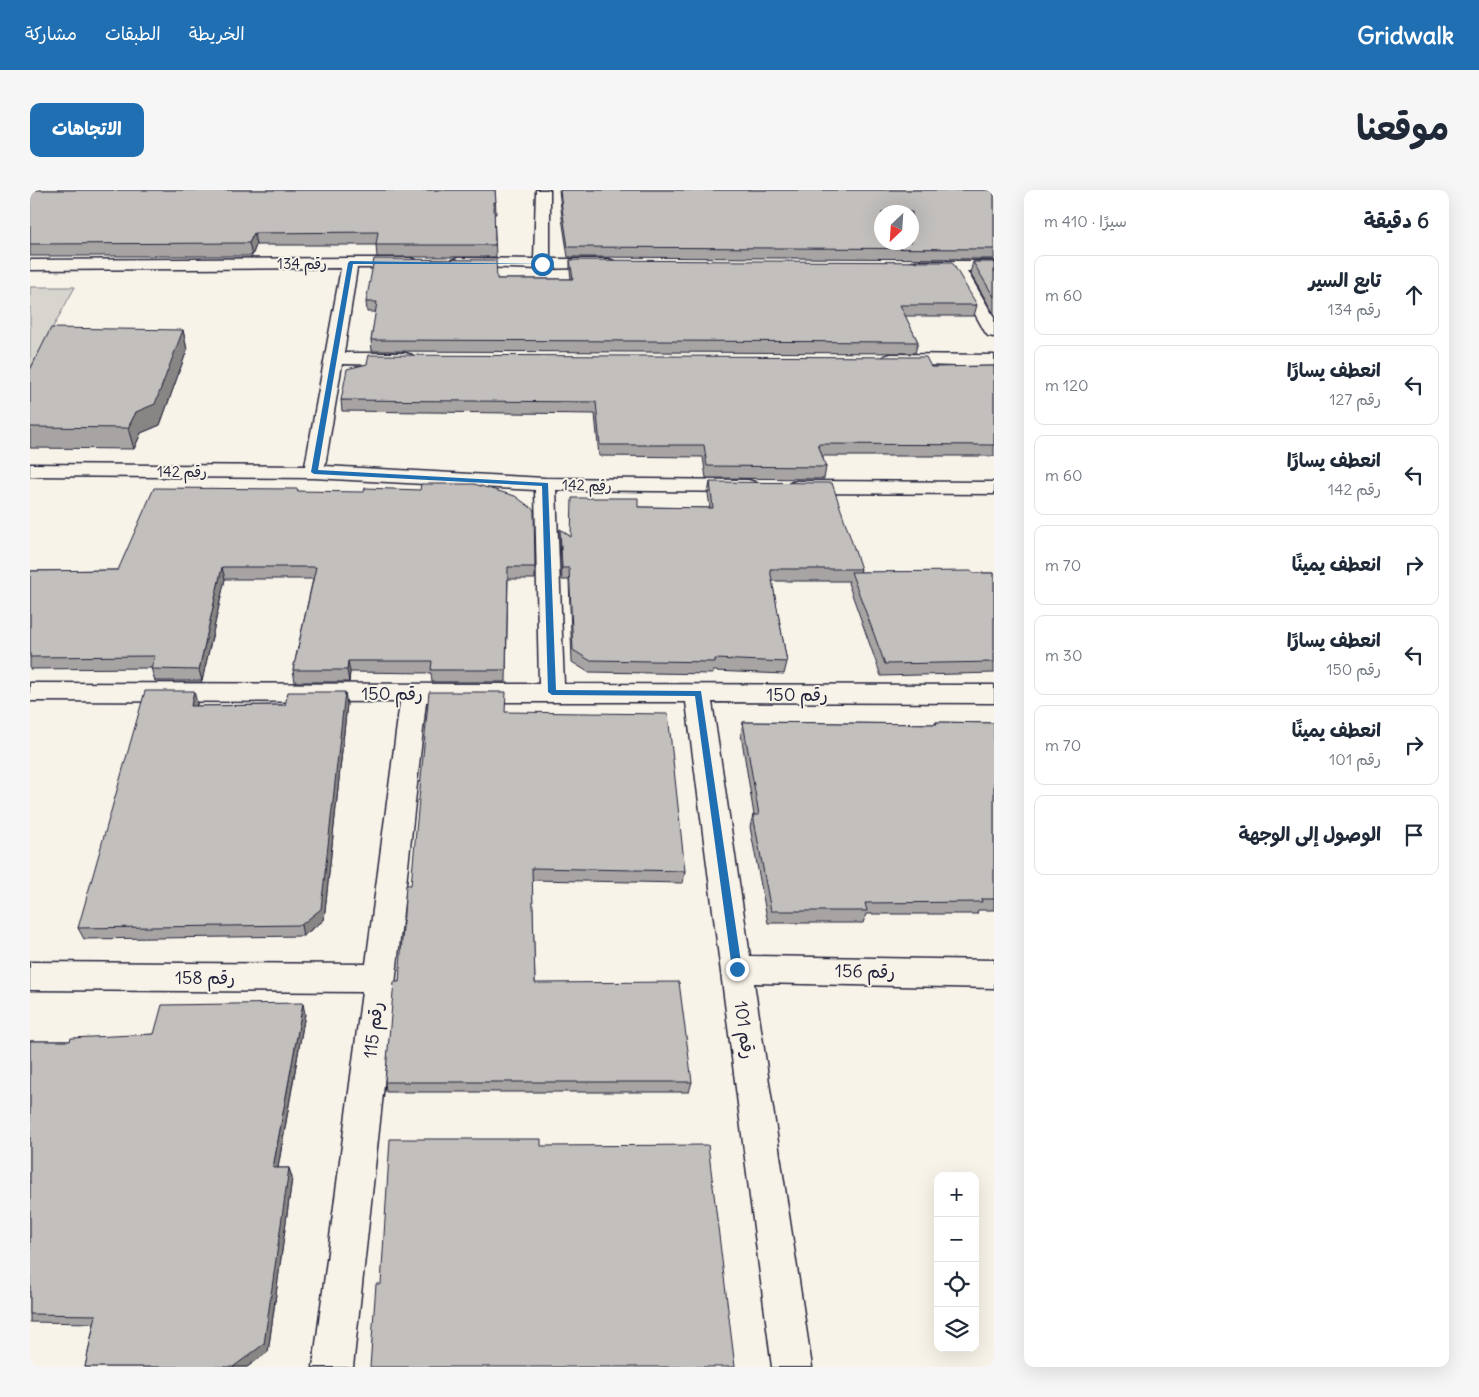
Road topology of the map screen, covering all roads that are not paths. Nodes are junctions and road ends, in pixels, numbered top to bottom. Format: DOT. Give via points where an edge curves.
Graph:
graph roads {
  1 [pos="543,190"];
  2 [pos="350,263"];
  3 [pos="427,263"];
  4 [pos="446,263"];
  5 [pos="542,264"];
  6 [pos="621,264"];
  7 [pos="30,265"];
  8 [pos="897,266"];
  9 [pos="956,266"];
  10 [pos="994,266"];
  11 [pos="994,332"];
  12 [pos="333,358"];
  13 [pos="422,359"];
  14 [pos="876,360"];
  15 [pos="994,361"];
  16 [pos="30,470"];
  17 [pos="314,472"];
  18 [pos="545,484"];
  19 [pos="994,488"];
  20 [pos="30,692"];
  21 [pos="552,692"];
  22 [pos="414,693"];
  23 [pos="698,693"];
  24 [pos="994,694"];
  25 [pos="737,969"];
  26 [pos="994,974"];
  27 [pos="30,976"];
  28 [pos="380,978"];
  29 [pos="333,1367"];
  30 [pos="792,1367"];
  1 -- 5 [label="street"];
  2 -- 3 [label="street, رقم 134"];
  2 -- 7 [label="street, رقم 134"];
  2 -- 12 [label="street"];
  4 -- 5 [label="street"];
  5 -- 6 [label="street"];
  8 -- 9 [label="street"];
  9 -- 10 [label="street"];
  9 -- 11 [label="street"];
  12 -- 13 [label="street"];
  12 -- 17 [label="street"];
  14 -- 15 [label="street"];
  16 -- 17 [label="street, رقم 142"];
  17 -- 18 [label="street, رقم 142"];
  18 -- 19 [label="street, رقم 142"];
  18 -- 21 [label="street"];
  20 -- 22 [label="street, رقم 150"];
  21 -- 22 [label="street, رقم 150"];
  21 -- 23 [label="street, رقم 150"];
  22 -- 28 [label="street, رقم 115"];
  23 -- 24 [label="street, رقم 150"];
  23 -- 25 [label="street, رقم 101"];
  25 -- 26 [label="street, رقم 156"];
  25 -- 30 [label="street, رقم 101"];
  27 -- 28 [label="street, رقم 158"];
  28 -- 29 [label="street, رقم 115"];
}
